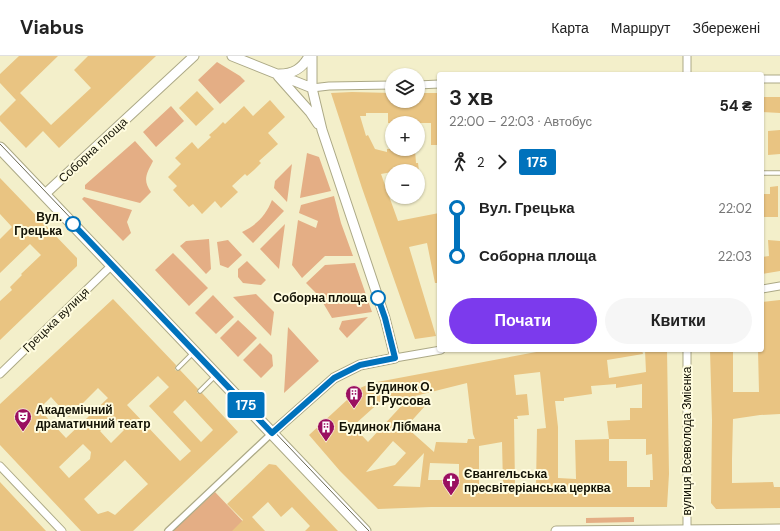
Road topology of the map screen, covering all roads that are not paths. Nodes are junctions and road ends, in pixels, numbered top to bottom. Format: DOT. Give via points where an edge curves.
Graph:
graph roads {
  1 [pos="194,56"];
  2 [pos="232,56"];
  3 [pos="309,56"];
  4 [pos="312,56"];
  5 [pos="687,56"];
  6 [pos="687,72"];
  7 [pos="275,74"];
  8 [pos="764,79"];
  9 [pos="780,79"];
  10 [pos="437,84"];
  11 [pos="385,85"];
  12 [pos="425,85"];
  13 [pos="312,88"];
  14 [pos="322,130"];
  15 [pos="0,148"];
  16 [pos="764,173"];
  17 [pos="780,173"];
  18 [pos="44,194"];
  19 [pos="112,265"];
  20 [pos="780,286"];
  21 [pos="764,289"];
  22 [pos="437,351"];
  23 [pos="195,352"];
  24 [pos="687,352"];
  25 [pos="395,358"];
  26 [pos="178,368"];
  27 [pos="0,374"];
  28 [pos="216,375"];
  29 [pos="200,391"];
  30 [pos="272,433"];
  31 [pos="0,466"];
  32 [pos="780,529"];
  33 [pos="687,530"];
  34 [pos="62,531"];
  35 [pos="168,531"];
  36 [pos="365,531"];
  37 [pos="556,531"];
  1 -- 18 [label="street, Соборна площа"];
  2 -- 7 [label="street"];
  3 -- 7 [label="street" via="298,69 288,74"];
  4 -- 13 [label="street"];
  5 -- 6 [label="street"];
  7 -- 13 [label="street"];
  7 -- 14 [label="street" via="310,112"];
  8 -- 9 [label="street"];
  10 -- 12 [label="street"];
  11 -- 13 [label="street"];
  13 -- 14 [label="street"];
  14 -- 25 [label="street" via="385,318"];
  15 -- 18 [label="main road"];
  16 -- 17 [label="lane"];
  18 -- 19 [label="main road"];
  19 -- 23 [label="main road"];
  19 -- 27 [label="street, Грецька вулиця"];
  20 -- 21 [label="street"];
  22 -- 25 [label="street"];
  23 -- 26 [label="lane"];
  23 -- 28 [label="main road"];
  24 -- 33 [label="street, вулиця Всеволода Змієнка"];
  25 -- 30 [label="street" via="360,365 334,378"];
  28 -- 29 [label="lane"];
  28 -- 30 [label="main road"];
  30 -- 35 [label="street"];
  30 -- 36 [label="main road"];
  31 -- 34 [label="street"];
  32 -- 33 [label="street"];
  33 -- 37 [label="street"];
}
